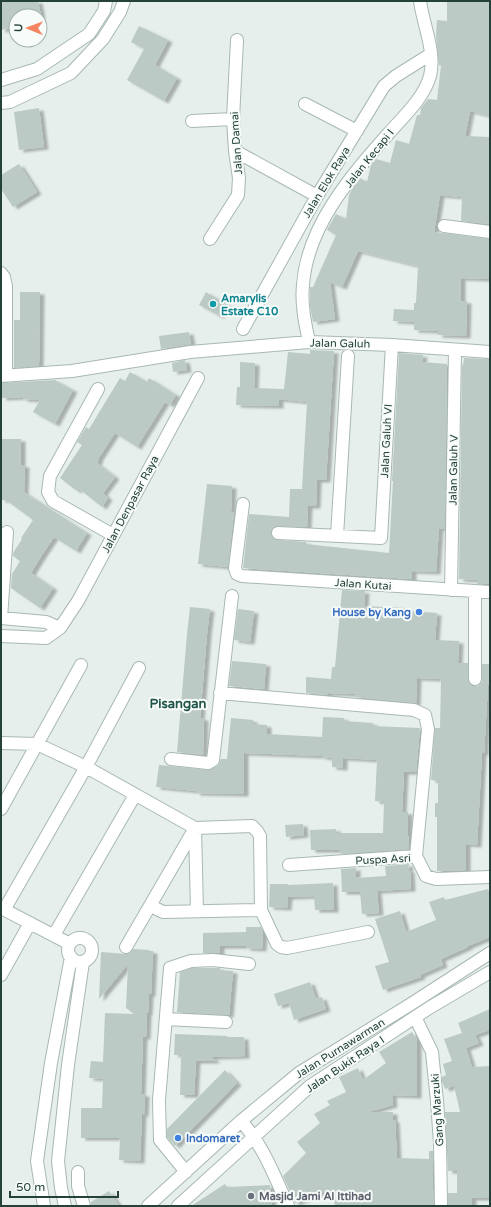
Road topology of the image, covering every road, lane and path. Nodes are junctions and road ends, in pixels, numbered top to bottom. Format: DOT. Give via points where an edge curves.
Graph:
graph roads {
  1 [pos="106,1"];
  2 [pos="124,1"];
  3 [pos="420,1"];
  4 [pos="237,40"];
  5 [pos="431,54"];
  6 [pos="1,80"];
  7 [pos="1,103"];
  8 [pos="305,104"];
  9 [pos="233,119"];
  10 [pos="192,121"];
  11 [pos="357,131"];
  12 [pos="235,151"];
  13 [pos="317,196"];
  14 [pos="444,226"];
  15 [pos="490,232"];
  16 [pos="210,239"];
  17 [pos="1,273"];
  18 [pos="243,328"];
  19 [pos="309,342"];
  20 [pos="392,344"];
  21 [pos="456,350"];
  22 [pos="490,352"];
  23 [pos="348,356"];
  24 [pos="4,376"];
  25 [pos="198,378"];
  26 [pos="98,389"];
  27 [pos="243,504"];
  28 [pos="7,532"];
  29 [pos="278,533"];
  30 [pos="113,535"];
  31 [pos="337,536"];
  32 [pos="451,590"];
  33 [pos="475,592"];
  34 [pos="490,592"];
  35 [pos="232,596"];
  36 [pos="1,618"];
  37 [pos="60,628"];
  38 [pos="1,636"];
  39 [pos="81,665"];
  40 [pos="139,668"];
  41 [pos="475,679"];
  42 [pos="220,693"];
  43 [pos="1,743"];
  44 [pos="37,744"];
  45 [pos="171,760"];
  46 [pos="86,767"];
  47 [pos="135,795"];
  48 [pos="1,810"];
  49 [pos="195,828"];
  50 [pos="416,856"];
  51 [pos="289,865"];
  52 [pos="490,877"];
  53 [pos="151,906"];
  54 [pos="2,909"];
  55 [pos="261,910"];
  56 [pos="196,911"];
  57 [pos="30,923"];
  58 [pos="368,932"];
  59 [pos="54,935"];
  60 [pos="70,944"];
  61 [pos="126,947"];
  62 [pos="490,953"];
  63 [pos="70,957"];
  64 [pos="83,962"];
  65 [pos="249,964"];
  66 [pos="490,972"];
  67 [pos="1,975"];
  68 [pos="426,1003"];
  69 [pos="415,1017"];
  70 [pos="166,1019"];
  71 [pos="226,1022"];
  72 [pos="51,1063"];
  73 [pos="68,1065"];
  74 [pos="247,1128"];
  75 [pos="37,1161"];
  76 [pos="58,1161"];
  77 [pos="78,1172"];
  78 [pos="186,1172"];
  79 [pos="44,1206"];
  80 [pos="65,1206"];
  81 [pos="84,1206"];
  82 [pos="148,1206"];
  83 [pos="178,1206"];
  84 [pos="288,1206"];
  85 [pos="441,1206"];
  1 -- 6 [label="street" via="104,11 89,34 37,69"];
  2 -- 7 [label="street" via="103,40 71,73 10,102"];
  3 -- 5 [label="street, Jalan Kecapi I"];
  4 -- 9 [label="street, Jalan Damai"];
  5 -- 11 [label="street, Jalan Elok Raya" via="384,86"];
  5 -- 19 [label="street, Jalan Kecapi I" via="430,75 422,92 358,168 325,217 314,240 303,285"];
  8 -- 11 [label="street"];
  9 -- 10 [label="street"];
  9 -- 12 [label="street, Jalan Damai"];
  11 -- 13 [label="street, Jalan Elok Raya"];
  12 -- 13 [label="street"];
  12 -- 16 [label="street, Jalan Damai" via="239,178 238,195"];
  13 -- 18 [label="street, Jalan Elok Raya"];
  14 -- 15 [label="street"];
  17 -- 24 [label="street" via="6,286"];
  19 -- 20 [label="street, Jalan Galuh"];
  19 -- 24 [label="street, Jalan Galuh" via="190,352 72,371"];
  20 -- 21 [label="street, Jalan Galuh"];
  20 -- 31 [label="street, Jalan Galuh VI" via="380,538"];
  21 -- 22 [label="street, Jalan Galuh"];
  21 -- 32 [label="street, Jalan Galuh V"];
  23 -- 31 [label="street"];
  25 -- 30 [label="street, Jalan Denpasar Raya"];
  26 -- 30 [label="street" via="50,476 48,492 53,501"];
  27 -- 32 [label="street, Jalan Kutai" via="235,568 237,574"];
  28 -- 36 [label="street"];
  29 -- 31 [label="street"];
  30 -- 37 [label="street, Jalan Denpasar Raya" via="78,601"];
  32 -- 33 [label="street, Jalan Kutai"];
  33 -- 34 [label="street, Jalan Kutai"];
  33 -- 41 [label="street"];
  35 -- 42 [label="street"];
  36 -- 37 [label="street" via="46,622"];
  37 -- 38 [label="street, Jalan Denpasar Raya" via="46,638"];
  39 -- 44 [label="street"];
  40 -- 46 [label="street"];
  42 -- 45 [label="street" via="213,760"];
  42 -- 50 [label="street" via="414,710 424,715 428,729"];
  43 -- 44 [label="street"];
  44 -- 46 [label="street"];
  44 -- 48 [label="street"];
  46 -- 47 [label="street"];
  46 -- 54 [label="street"];
  47 -- 49 [label="street"];
  47 -- 59 [label="street"];
  49 -- 53 [label="street"];
  49 -- 55 [label="street" via="252,826 257,831 260,836"];
  49 -- 56 [label="street"];
  50 -- 51 [label="street, Puspa Asri"];
  50 -- 52 [label="street, Puspa Asri" via="426,876 436,879"];
  53 -- 56 [label="street" via="163,912"];
  53 -- 61 [label="street"];
  54 -- 57 [label="street"];
  55 -- 56 [label="street"];
  55 -- 58 [label="street" via="277,944 281,947 287,948"];
  57 -- 59 [label="street"];
  57 -- 67 [label="street"];
  59 -- 60 [label="street"];
  60 -- 63 [label="street"];
  60 -- 64 [label="street" via="73,940 82,938 90,943 92,952"];
  62 -- 68 [label="street, Jalan Purnawarman"];
  63 -- 64 [label="street"];
  63 -- 72 [label="street"];
  64 -- 73 [label="street"];
  65 -- 70 [label="street" via="213,960 191,961 170,968"];
  66 -- 68 [label="street, Jalan Bukit Raya I"];
  68 -- 69 [label="street, Jalan Bukit Raya I"];
  68 -- 74 [label="street, Jalan Purnawarman" via="299,1073"];
  69 -- 74 [label="street, Jalan Bukit Raya I"];
  69 -- 85 [label="street, Gang Marzuki" via="432,1052 440,1143"];
  70 -- 71 [label="street"];
  70 -- 78 [label="street" via="159,1100 160,1140"];
  72 -- 73 [label="street"];
  72 -- 75 [label="street"];
  73 -- 76 [label="street"];
  74 -- 78 [label="street, Jalan Purnawarman"];
  74 -- 83 [label="street, Jalan Bukit Raya I"];
  74 -- 84 [label="street" via="271,1168"];
  75 -- 76 [label="street"];
  75 -- 79 [label="street"];
  76 -- 80 [label="street" via="60,1188"];
  77 -- 81 [label="street" via="78,1186"];
  78 -- 82 [label="street, Jalan Purnawarman"];
}
